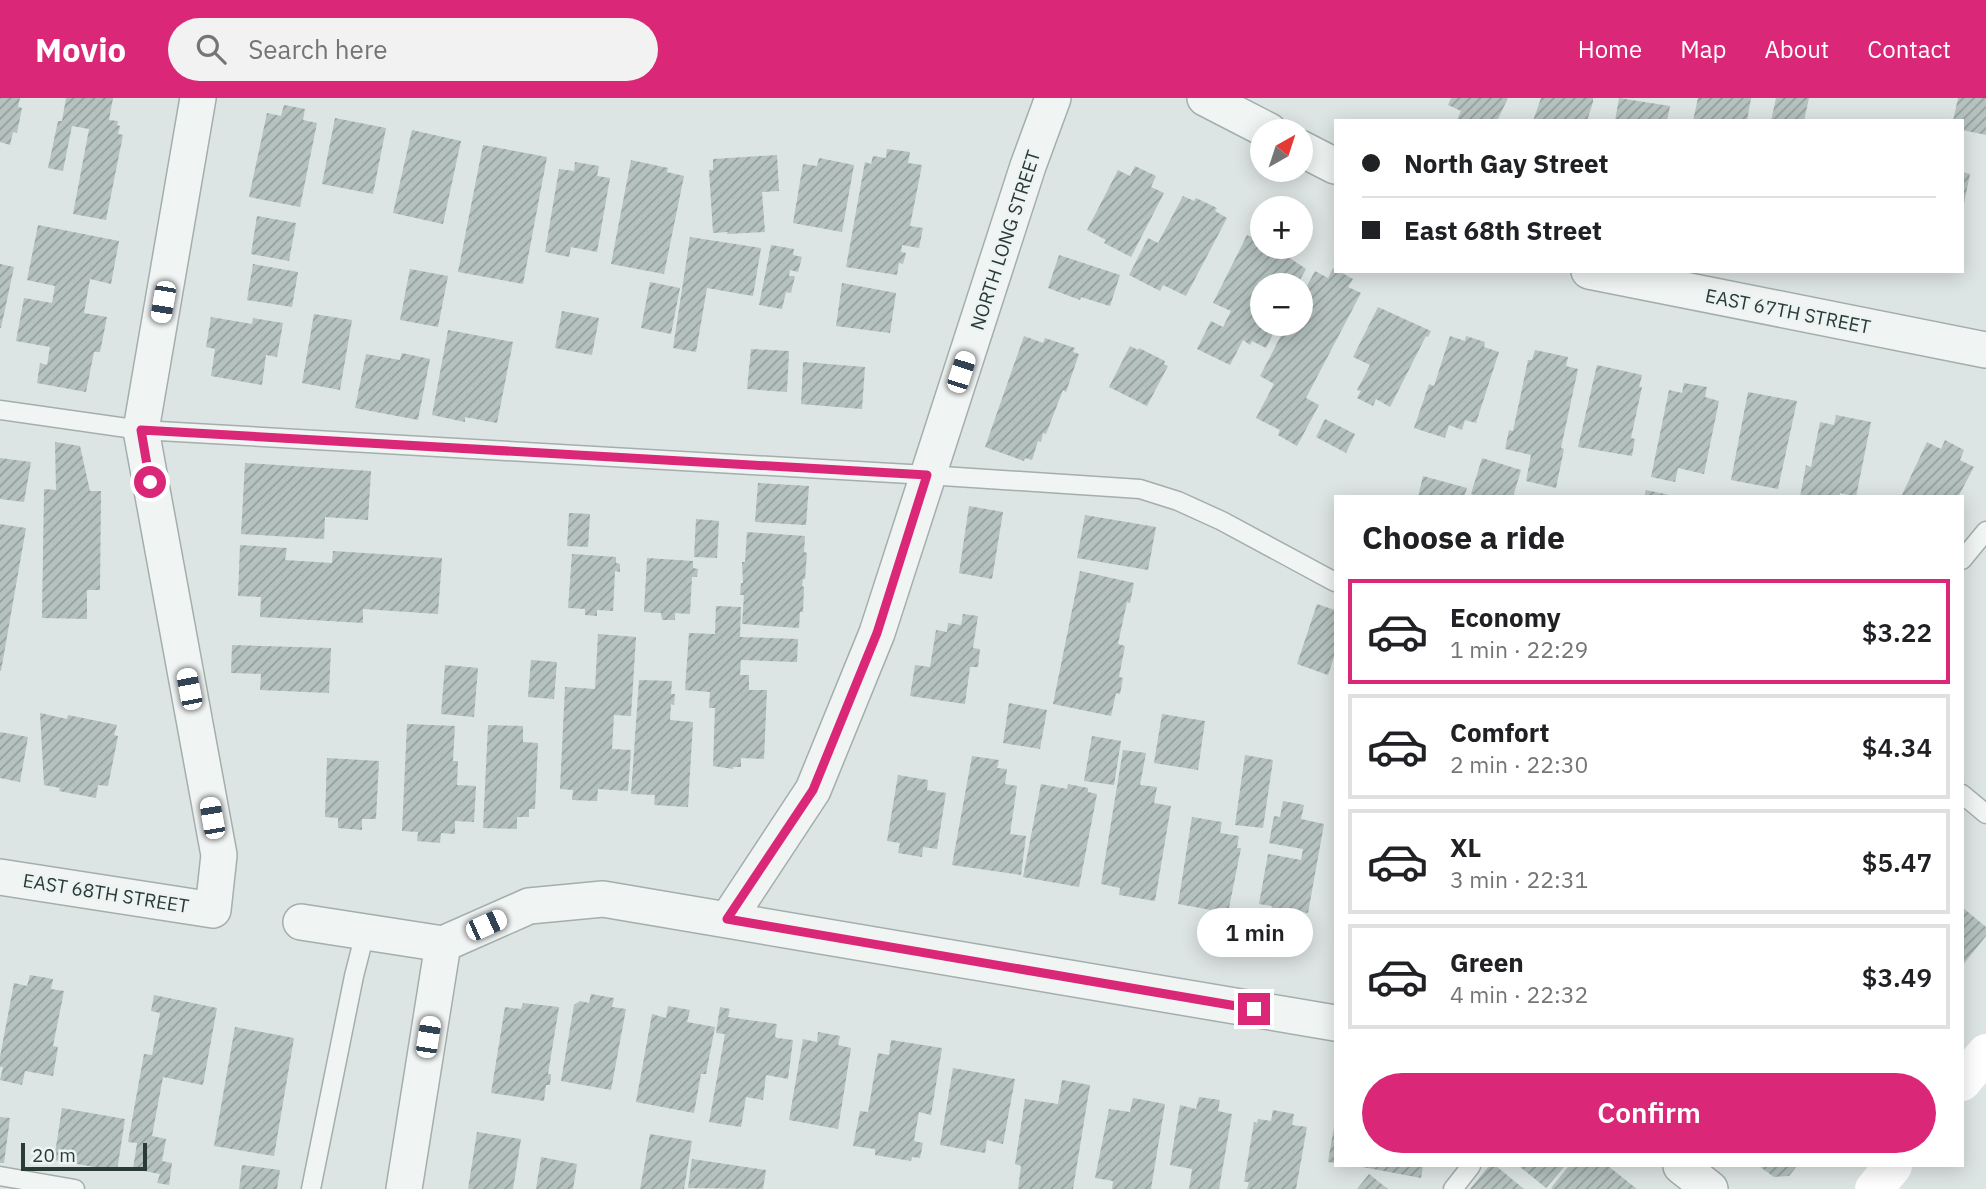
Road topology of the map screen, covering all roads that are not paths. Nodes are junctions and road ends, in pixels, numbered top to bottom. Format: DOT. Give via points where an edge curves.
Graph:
graph roads {
  1 [pos="198,98"];
  2 [pos="1053,98"];
  3 [pos="1205,98"];
  4 [pos="1250,121"];
  5 [pos="1313,155"];
  6 [pos="1334,165"];
  7 [pos="1600,273"];
  8 [pos="1986,350"];
  9 [pos="0,410"];
  10 [pos="141,430"];
  11 [pos="927,475"];
  12 [pos="1986,531"];
  13 [pos="1964,558"];
  14 [pos="1334,581"];
  15 [pos="1964,796"];
  16 [pos="1986,814"];
  17 [pos="0,877"];
  18 [pos="727,919"];
  19 [pos="301,922"];
  20 [pos="365,933"];
  21 [pos="443,944"];
  22 [pos="1334,1023"];
  23 [pos="1986,1053"];
  24 [pos="1964,1080"];
  25 [pos="1470,1167"];
  26 [pos="1682,1167"];
  27 [pos="1892,1167"];
  28 [pos="0,1176"];
  29 [pos="75,1189"];
  30 [pos="311,1189"];
  31 [pos="404,1189"];
  32 [pos="1453,1189"];
  33 [pos="1710,1189"];
  34 [pos="1874,1189"];
  1 -- 10 [label="street"];
  2 -- 11 [label="street, NORTH LONG STREET"];
  3 -- 4 [label="street"];
  5 -- 6 [label="street"];
  7 -- 8 [label="street, EAST 67TH STREET"];
  9 -- 10 [label="lane"];
  10 -- 11 [label="lane"];
  10 -- 17 [label="street, EAST 68TH STREET" via="219,855 213,910"];
  11 -- 14 [label="lane" via="1140,489 1222,521"];
  11 -- 18 [label="street, NORTH LONG STREET" via="877,633 813,790"];
  12 -- 13 [label="lane"];
  15 -- 16 [label="lane"];
  18 -- 21 [label="street" via="603,899 554,903 529,906"];
  18 -- 22 [label="street"];
  19 -- 20 [label="street"];
  20 -- 21 [label="street"];
  20 -- 30 [label="lane"];
  21 -- 31 [label="street"];
  23 -- 24 [label="main road"];
  25 -- 32 [label="lane"];
  26 -- 33 [label="street"];
  27 -- 34 [label="main road"];
  28 -- 29 [label="lane"];
}
